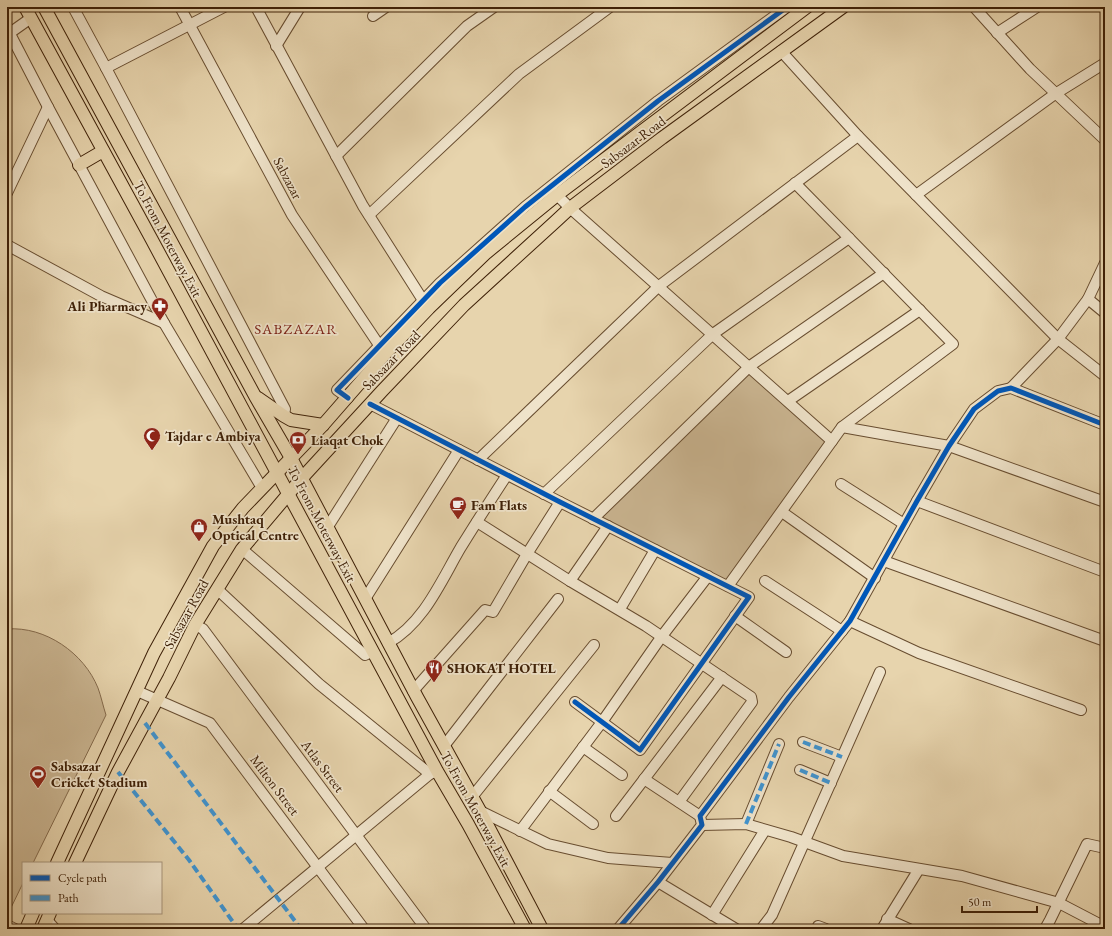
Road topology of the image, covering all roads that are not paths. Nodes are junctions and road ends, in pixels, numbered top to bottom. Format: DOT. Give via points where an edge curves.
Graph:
graph roads {
  1 [pos="25,7"];
  2 [pos="44,7"];
  3 [pos="73,7"];
  4 [pos="180,7"];
  5 [pos="224,7"];
  6 [pos="256,7"];
  7 [pos="300,7"];
  8 [pos="386,7"];
  9 [pos="494,7"];
  10 [pos="610,7"];
  11 [pos="787,7"];
  12 [pos="807,7"];
  13 [pos="843,7"];
  14 [pos="974,7"];
  15 [pos="1037,7"];
  16 [pos="373,16"];
  17 [pos="31,18"];
  18 [pos="190,25"];
  19 [pos="997,33"];
  20 [pos="8,34"];
  21 [pos="276,46"];
  22 [pos="781,51"];
  23 [pos="1105,63"];
  24 [pos="106,68"];
  25 [pos="1055,94"];
  26 [pos="48,107"];
  27 [pos="858,136"];
  28 [pos="1105,140"];
  29 [pos="103,151"];
  30 [pos="336,156"];
  31 [pos="79,165"];
  32 [pos="795,183"];
  33 [pos="553,191"];
  34 [pos="7,193"];
  35 [pos="916,195"];
  36 [pos="570,208"];
  37 [pos="369,215"];
  38 [pos="849,238"];
  39 [pos="7,245"];
  40 [pos="1105,263"];
  41 [pos="884,273"];
  42 [pos="659,286"];
  43 [pos="1088,299"];
  44 [pos="426,304"];
  45 [pos="920,310"];
  46 [pos="1105,313"];
  47 [pos="164,323"];
  48 [pos="713,334"];
  49 [pos="1058,339"];
  50 [pos="382,350"];
  51 [pos="750,366"];
  52 [pos="1105,376"];
  53 [pos="1011,388"];
  54 [pos="255,396"];
  55 [pos="788,401"];
  56 [pos="370,404"];
  57 [pos="284,416"];
  58 [pos="397,418"];
  59 [pos="323,425"];
  60 [pos="1105,425"];
  61 [pos="842,428"];
  62 [pos="832,441"];
  63 [pos="949,446"];
  64 [pos="459,450"];
  65 [pos="291,458"];
  66 [pos="478,460"];
  67 [pos="277,472"];
  68 [pos="507,475"];
  69 [pos="301,479"];
  70 [pos="841,484"];
  71 [pos="262,488"];
  72 [pos="288,493"];
  73 [pos="544,494"];
  74 [pos="917,501"];
  75 [pos="560,502"];
  76 [pos="1105,502"];
  77 [pos="782,512"];
  78 [pos="593,519"];
  79 [pos="477,522"];
  80 [pos="904,524"];
  81 [pos="608,526"];
  82 [pos="327,528"];
  83 [pos="242,549"];
  84 [pos="655,550"];
  85 [pos="527,554"];
  86 [pos="884,561"];
  87 [pos="1105,572"];
  88 [pos="708,576"];
  89 [pos="874,578"];
  90 [pos="570,581"];
  91 [pos="765,581"];
  92 [pos="728,586"];
  93 [pos="217,589"];
  94 [pos="365,599"];
  95 [pos="558,599"];
  96 [pos="620,609"];
  97 [pos="736,616"];
  98 [pos="850,621"];
  99 [pos="195,625"];
  100 [pos="842,631"];
  101 [pos="662,636"];
  102 [pos="1105,641"];
  103 [pos="388,643"];
  104 [pos="594,645"];
  105 [pos="373,651"];
  106 [pos="786,652"];
  107 [pos="702,664"];
  108 [pos="880,672"];
  109 [pos="722,677"];
  110 [pos="413,690"];
  111 [pos="137,691"];
  112 [pos="157,700"];
  113 [pos="575,702"];
  114 [pos="1081,710"];
  115 [pos="602,722"];
  116 [pos="803,742"];
  117 [pos="780,744"];
  118 [pos="444,746"];
  119 [pos="583,747"];
  120 [pos="842,757"];
  121 [pos="800,770"];
  122 [pos="434,772"];
  123 [pos="622,774"];
  124 [pos="644,779"];
  125 [pos="831,783"];
  126 [pos="549,791"];
  127 [pos="472,797"];
  128 [pos="679,802"];
  129 [pos="480,811"];
  130 [pos="616,816"];
  131 [pos="701,821"];
  132 [pos="593,824"];
  133 [pos="746,824"];
  134 [pos="765,830"];
  135 [pos="520,831"];
  136 [pos="357,835"];
  137 [pos="805,842"];
  138 [pos="1105,848"];
  139 [pos="56,862"];
  140 [pos="74,862"];
  141 [pos="672,864"];
  142 [pos="318,866"];
  143 [pos="919,869"];
  144 [pos="658,882"];
  145 [pos="1059,903"];
  146 [pos="33,914"];
  147 [pos="712,915"];
  148 [pos="888,919"];
  149 [pos="47,921"];
  150 [pos="7,925"];
  151 [pos="762,928"];
  152 [pos="1105,928"];
  153 [pos="15,929"];
  154 [pos="26,929"];
  155 [pos="55,929"];
  156 [pos="243,929"];
  157 [pos="364,929"];
  158 [pos="426,929"];
  159 [pos="525,929"];
  160 [pos="542,929"];
  161 [pos="618,929"];
  162 [pos="736,929"];
  163 [pos="882,929"];
  164 [pos="909,929"];
  165 [pos="1044,929"];
  1 -- 17 [label="main road, To From Moterway Exit"];
  2 -- 54 [label="main road, To From Moterway Exit"];
  3 -- 24 [label="street"];
  4 -- 18 [label="street, Sabzazar"];
  5 -- 18 [label="street"];
  6 -- 21 [label="street"];
  7 -- 21 [label="street"];
  8 -- 16 [label="street"];
  9 -- 30 [label="street" via="467,26"];
  10 -- 37 [label="street" via="519,74"];
  11 -- 33 [label="street" via="658,101"];
  12 -- 33 [label="main road, Sabsazar Road"];
  13 -- 22 [label="main road, Sabsazar Road"];
  14 -- 19 [label="street"];
  15 -- 19 [label="street"];
  17 -- 20 [label="street"];
  17 -- 29 [label="main road, To From Moterway Exit"];
  18 -- 24 [label="street"];
  18 -- 50 [label="street, Sabzazar" via="292,215"];
  19 -- 25 [label="street"];
  20 -- 26 [label="street"];
  21 -- 30 [label="street"];
  22 -- 27 [label="street"];
  22 -- 36 [label="main road, Sabsazar Road"];
  23 -- 25 [label="street"];
  24 -- 57 [label="street" via="285,409"];
  25 -- 28 [label="street"];
  25 -- 35 [label="street"];
  26 -- 31 [label="street"];
  26 -- 34 [label="street"];
  27 -- 32 [label="street"];
  27 -- 35 [label="street"];
  29 -- 31 [label="main road"];
  29 -- 67 [label="main road, To From Moterway Exit"];
  30 -- 37 [label="street"];
  31 -- 47 [label="street"];
  32 -- 38 [label="street"];
  32 -- 42 [label="street"];
  33 -- 36 [label="street"];
  33 -- 44 [label="main road, Sabsazar Road"];
  35 -- 49 [label="street"];
  36 -- 42 [label="street"];
  36 -- 56 [label="main road, Sabsazar Road" via="464,306"];
  37 -- 44 [label="street"];
  38 -- 41 [label="street"];
  38 -- 48 [label="street"];
  39 -- 47 [label="street" via="100,296"];
  40 -- 43 [label="street"];
  41 -- 45 [label="street"];
  41 -- 51 [label="street"];
  42 -- 48 [label="street"];
  42 -- 66 [label="street"];
  43 -- 46 [label="street"];
  43 -- 49 [label="street"];
  44 -- 50 [label="main road, Sabsazar Road"];
  45 -- 55 [label="street"];
  45 -- 61 [label="street" via="953,344"];
  47 -- 71 [label="street"];
  48 -- 51 [label="street"];
  48 -- 73 [label="street"];
  49 -- 52 [label="street"];
  49 -- 53 [label="street"];
  50 -- 59 [label="main road, Sabsazar Road" via="348,398"];
  51 -- 55 [label="street"];
  51 -- 78 [label="street"];
  53 -- 60 [label="street"];
  53 -- 63 [label="street" via="998,391 974,409"];
  54 -- 57 [label="main road"];
  54 -- 65 [label="main road, To From Moterway Exit"];
  55 -- 62 [label="street"];
  56 -- 58 [label="street"];
  56 -- 69 [label="main road, Sabsazar Road"];
  57 -- 59 [label="main road" via="299,422"];
  58 -- 64 [label="street"];
  58 -- 82 [label="street"];
  59 -- 65 [label="main road, Sabsazar Road"];
  61 -- 62 [label="street"];
  61 -- 63 [label="street"];
  62 -- 77 [label="street"];
  63 -- 74 [label="street"];
  63 -- 76 [label="street"];
  64 -- 66 [label="street"];
  64 -- 94 [label="street"];
  65 -- 67 [label="main road, Sabsazar Road"];
  65 -- 69 [label="main road, To From Moterway Exit"];
  66 -- 68 [label="street"];
  67 -- 71 [label="main road, Sabsazar Road"];
  67 -- 72 [label="main road, To From Moterway Exit"];
  68 -- 73 [label="street"];
  68 -- 79 [label="street"];
  69 -- 72 [label="main road, Sabsazar Road"];
  69 -- 82 [label="main road, To From Moterway Exit"];
  70 -- 80 [label="street"];
  71 -- 111 [label="main road, Sabsazar Road" via="213,546 154,653"];
  72 -- 83 [label="main road, Sabsazar Road"];
  72 -- 105 [label="main road, To From Moterway Exit"];
  73 -- 75 [label="street"];
  74 -- 80 [label="street"];
  74 -- 87 [label="street"];
  75 -- 78 [label="street"];
  75 -- 85 [label="street"];
  77 -- 89 [label="street"];
  77 -- 92 [label="street"];
  78 -- 81 [label="street"];
  79 -- 85 [label="street"];
  79 -- 103 [label="street" via="423,612 400,636"];
  80 -- 86 [label="street"];
  81 -- 84 [label="street"];
  81 -- 90 [label="street"];
  82 -- 94 [label="main road, To From Moterway Exit"];
  83 -- 93 [label="main road, Sabsazar Road"];
  83 -- 105 [label="street" via="365,655"];
  84 -- 88 [label="street"];
  84 -- 96 [label="street"];
  85 -- 90 [label="street"];
  85 -- 110 [label="street" via="493,612 485,610"];
  86 -- 89 [label="street"];
  86 -- 102 [label="street"];
  88 -- 92 [label="street"];
  88 -- 101 [label="street"];
  89 -- 98 [label="street"];
  90 -- 96 [label="street"];
  91 -- 100 [label="street"];
  92 -- 97 [label="street" via="750,597"];
  93 -- 99 [label="main road, Sabsazar Road"];
  93 -- 122 [label="street" via="320,684"];
  94 -- 103 [label="main road, To From Moterway Exit"];
  95 -- 118 [label="street"];
  96 -- 101 [label="street"];
  97 -- 106 [label="street"];
  97 -- 107 [label="street"];
  98 -- 100 [label="street"];
  98 -- 114 [label="street" via="919,653"];
  99 -- 112 [label="main road, Sabsazar Road"];
  99 -- 136 [label="street, Atlas Street" via="203,629"];
  100 -- 131 [label="street" via="789,697"];
  101 -- 107 [label="street"];
  101 -- 115 [label="street"];
  103 -- 110 [label="main road, To From Moterway Exit"];
  104 -- 127 [label="street"];
  105 -- 122 [label="main road, To From Moterway Exit"];
  107 -- 109 [label="street"];
  107 -- 115 [label="street" via="640,750"];
  108 -- 120 [label="street"];
  109 -- 124 [label="street"];
  109 -- 128 [label="street" via="752,697 752,702"];
  110 -- 118 [label="main road, To From Moterway Exit"];
  111 -- 112 [label="street, Milton Street"];
  111 -- 139 [label="main road, Sabsazar Road"];
  112 -- 140 [label="main road, Sabsazar Road" via="118,772"];
  112 -- 142 [label="street, Milton Street" via="210,722"];
  113 -- 115 [label="street"];
  115 -- 119 [label="street"];
  116 -- 120 [label="street"];
  117 -- 133 [label="street"];
  118 -- 127 [label="main road, To From Moterway Exit"];
  119 -- 123 [label="street"];
  119 -- 126 [label="street"];
  120 -- 125 [label="street"];
  121 -- 125 [label="street"];
  122 -- 136 [label="street"];
  122 -- 159 [label="main road, To From Moterway Exit" via="468,824"];
  124 -- 128 [label="street"];
  124 -- 130 [label="street"];
  125 -- 137 [label="street"];
  126 -- 132 [label="street"];
  126 -- 135 [label="street"];
  127 -- 129 [label="main road, To From Moterway Exit"];
  128 -- 131 [label="street"];
  129 -- 135 [label="street"];
  129 -- 160 [label="main road, To From Moterway Exit"];
  131 -- 133 [label="street"];
  131 -- 141 [label="street"];
  133 -- 134 [label="street"];
  134 -- 137 [label="street"];
  134 -- 147 [label="street"];
  135 -- 141 [label="street" via="548,844 608,858"];
  136 -- 142 [label="street"];
  136 -- 158 [label="street, Atlas Street"];
  137 -- 143 [label="street" via="843,856"];
  137 -- 151 [label="street" via="772,915"];
  138 -- 145 [label="street" via="1087,844"];
  141 -- 144 [label="street"];
  142 -- 156 [label="street"];
  142 -- 157 [label="street, Milton Street"];
  143 -- 145 [label="street" via="962,876"];
  143 -- 148 [label="street"];
  144 -- 147 [label="street"];
  144 -- 161 [label="street"];
  145 -- 152 [label="street"];
  145 -- 165 [label="street"];
  146 -- 154 [label="main road"];
  147 -- 162 [label="street"];
  148 -- 163 [label="street"];
  148 -- 164 [label="street"];
  149 -- 155 [label="street"];
  150 -- 153 [label="street"];
}
